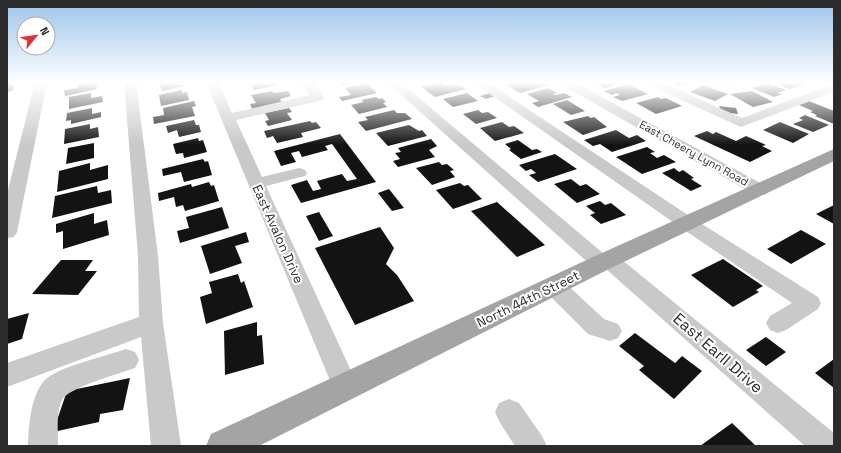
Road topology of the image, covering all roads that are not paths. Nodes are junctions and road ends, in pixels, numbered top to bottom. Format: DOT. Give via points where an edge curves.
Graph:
graph roads {
  1 [pos="36,103"];
  2 [pos="132,103"];
  3 [pos="221,103"];
  4 [pos="291,103"];
  5 [pos="418,103"];
  6 [pos="510,103"];
  7 [pos="604,103"];
  8 [pos="698,103"];
  9 [pos="794,103"];
  10 [pos="227,118"];
  11 [pos="834,154"];
  12 [pos="299,173"];
  13 [pos="256,184"];
  14 [pos="760,190"];
  15 [pos="687,223"];
  16 [pos="7,232"];
  17 [pos="605,262"];
  18 [pos="554,286"];
  19 [pos="151,323"];
  20 [pos="778,323"];
  21 [pos="610,331"];
  22 [pos="126,360"];
  23 [pos="7,375"];
  24 [pos="345,386"];
  25 [pos="509,412"];
  26 [pos="43,446"];
  27 [pos="166,446"];
  28 [pos="223,446"];
  29 [pos="532,446"];
  30 [pos="827,446"];
  1 -- 16 [label="street"];
  2 -- 19 [label="street" via="148,256"];
  3 -- 10 [label="street, East Avalon Drive"];
  4 -- 10 [label="street"];
  5 -- 17 [label="street, East Earll Drive"];
  6 -- 15 [label="street"];
  7 -- 14 [label="street, East Cheery Lynn Road"];
  8 -- 9 [label="street" via="741,123"];
  10 -- 13 [label="street, East Avalon Drive"];
  11 -- 14 [label="main road, North 44th Street"];
  12 -- 13 [label="street"];
  13 -- 24 [label="street, East Avalon Drive"];
  14 -- 15 [label="main road, North 44th Street"];
  15 -- 17 [label="main road, North 44th Street"];
  15 -- 20 [label="street" via="810,303"];
  17 -- 18 [label="main road, North 44th Street"];
  17 -- 30 [label="street, East Earll Drive"];
  18 -- 21 [label="street" via="596,327"];
  18 -- 24 [label="main road, North 44th Street"];
  19 -- 23 [label="street"];
  19 -- 27 [label="street"];
  22 -- 26 [label="street" via="69,380 54,388 49,397"];
  24 -- 28 [label="main road, North 44th Street"];
  25 -- 29 [label="street"];
}
